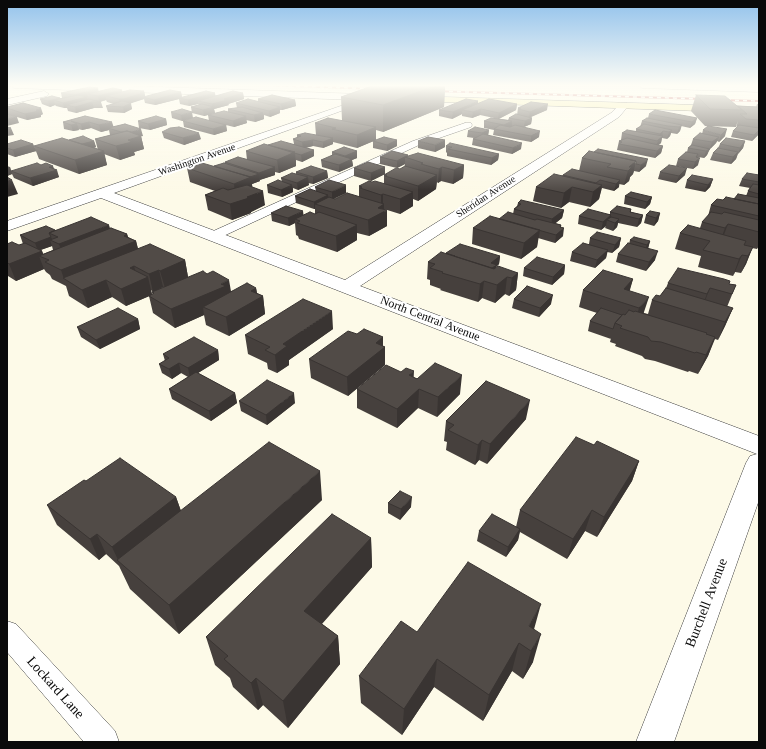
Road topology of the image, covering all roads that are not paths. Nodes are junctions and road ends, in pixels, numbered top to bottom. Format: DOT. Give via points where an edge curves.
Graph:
graph roads {
  1 [pos="309,120"];
  2 [pos="607,120"];
  3 [pos="468,125"];
  4 [pos="102,193"];
  5 [pos="7,226"];
  6 [pos="213,236"];
  7 [pos="346,287"];
  8 [pos="759,446"];
  9 [pos="759,463"];
  10 [pos="7,633"];
  11 [pos="104,742"];
  12 [pos="655,742"];
  1 -- 4 [label="street, Washington Avenue"];
  2 -- 7 [label="street, Sheridan Avenue"];
  3 -- 6 [label="lane" via="416,143"];
  4 -- 5 [label="street, Washington Avenue"];
  4 -- 6 [label="street, North Central Avenue"];
  6 -- 7 [label="street, North Central Avenue"];
  7 -- 8 [label="street, North Central Avenue"];
  9 -- 12 [label="street, Burchell Avenue"];
  10 -- 11 [label="lane, Lockard Lane"];
}
